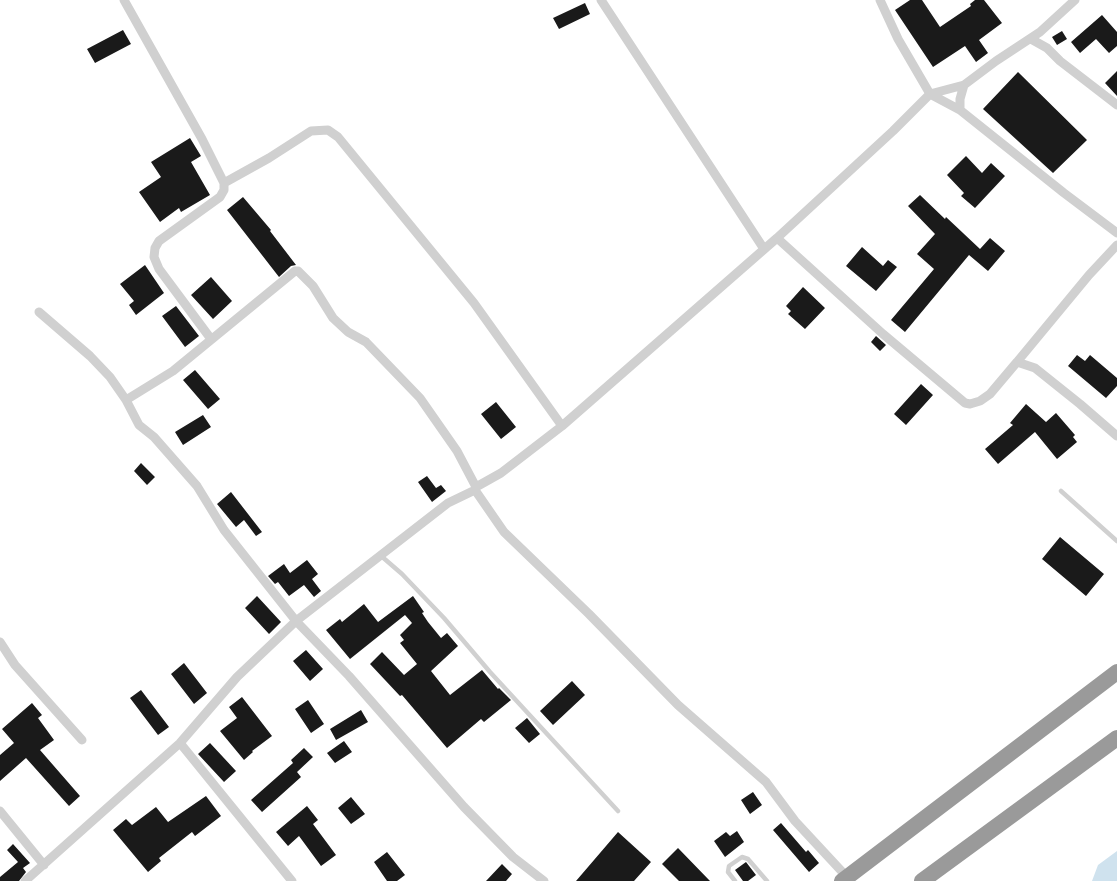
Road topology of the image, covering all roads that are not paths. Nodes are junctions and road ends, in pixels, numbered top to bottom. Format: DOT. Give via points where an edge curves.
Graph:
graph roads {
  1 [pos="124,0"];
  2 [pos="601,0"];
  3 [pos="880,0"];
  4 [pos="1075,0"];
  5 [pos="1031,39"];
  6 [pos="964,85"];
  7 [pos="930,94"];
  8 [pos="1117,105"];
  9 [pos="960,110"];
  10 [pos="224,183"];
  11 [pos="1117,232"];
  12 [pos="777,238"];
  13 [pos="1117,245"];
  14 [pos="764,249"];
  15 [pos="39,312"];
  16 [pos="211,339"];
  17 [pos="1018,362"];
  18 [pos="126,400"];
  19 [pos="562,426"];
  20 [pos="1117,436"];
  21 [pos="476,488"];
  22 [pos="1060,491"];
  23 [pos="1117,541"];
  24 [pos="380,555"];
  25 [pos="296,621"];
  26 [pos="0,642"];
  27 [pos="1117,672"];
  28 [pos="1117,738"];
  29 [pos="82,740"];
  30 [pos="180,743"];
  31 [pos="0,811"];
  32 [pos="618,811"];
  33 [pos="44,865"];
  34 [pos="844,879"];
  35 [pos="25,881"];
  36 [pos="292,881"];
  37 [pos="544,881"];
  38 [pos="735,881"];
  39 [pos="767,881"];
  40 [pos="922,881"];
  1 -- 10 [label="street" via="199,132"];
  2 -- 14 [label="street"];
  3 -- 7 [label="street" via="898,39"];
  4 -- 5 [label="street"];
  5 -- 6 [label="street"];
  5 -- 8 [label="street" via="1048,48 1060,61"];
  6 -- 7 [label="street"];
  6 -- 9 [label="street"];
  7 -- 9 [label="street"];
  7 -- 12 [label="street"];
  9 -- 11 [label="street"];
  10 -- 16 [label="street" via="220,197 159,241 154,257 159,269"];
  10 -- 19 [label="street" via="311,131 328,130 338,137 474,303"];
  12 -- 14 [label="street"];
  12 -- 17 [label="street" via="883,334 965,403 980,401 990,394"];
  13 -- 17 [label="street"];
  14 -- 19 [label="street"];
  15 -- 18 [label="street" via="90,356 110,377"];
  16 -- 18 [label="street" via="172,371"];
  16 -- 21 [label="street" via="295,271 301,271 333,318 348,332 366,342 420,398 457,451"];
  17 -- 20 [label="street" via="1035,368"];
  18 -- 25 [label="street" via="139,425 154,437 198,486 224,530"];
  19 -- 21 [label="street" via="502,473"];
  21 -- 24 [label="street" via="448,503"];
  21 -- 34 [label="street" via="504,532 678,705 766,782"];
  22 -- 23 [label="lane"];
  24 -- 25 [label="street"];
  24 -- 32 [label="lane" via="444,618"];
  25 -- 30 [label="street" via="237,677"];
  25 -- 37 [label="street" via="349,676 464,807 513,857"];
  26 -- 29 [label="street" via="15,665"];
  27 -- 34 [label="highway"];
  28 -- 40 [label="highway"];
  30 -- 33 [label="street"];
  30 -- 36 [label="street"];
  31 -- 33 [label="street"];
  33 -- 35 [label="street"];
  38 -- 39 [label="lane" via="728,872 729,866 742,856"];
}
